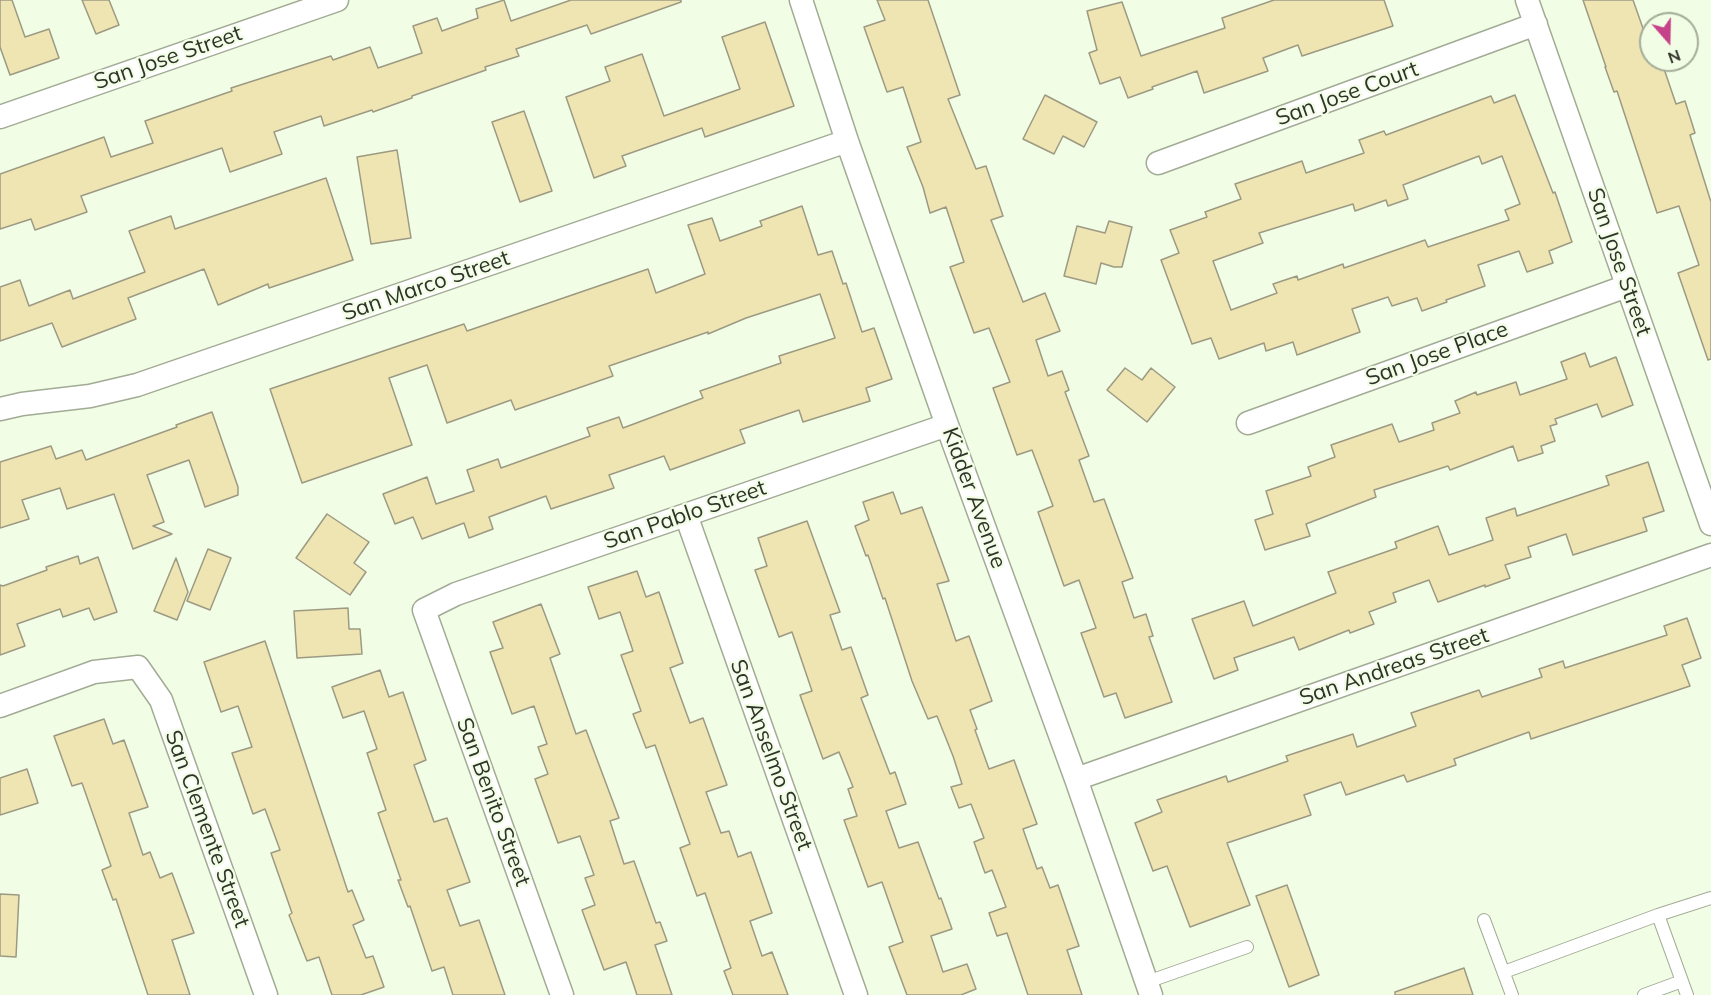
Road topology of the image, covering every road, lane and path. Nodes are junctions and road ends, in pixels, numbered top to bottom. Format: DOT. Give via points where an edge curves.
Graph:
graph roads {
  1 [pos="337,0"];
  2 [pos="801,0"];
  3 [pos="1527,0"];
  4 [pos="1536,24"];
  5 [pos="0,117"];
  6 [pos="847,141"];
  7 [pos="1158,163"];
  8 [pos="1627,286"];
  9 [pos="0,409"];
  10 [pos="1248,423"];
  11 [pos="947,425"];
  12 [pos="686,515"];
  13 [pos="1711,524"];
  14 [pos="1711,555"];
  15 [pos="424,610"];
  16 [pos="0,706"];
  17 [pos="1076,779"];
  18 [pos="1711,898"];
  19 [pos="1658,915"];
  20 [pos="1484,920"];
  21 [pos="1246,947"];
  22 [pos="1503,972"];
  23 [pos="1682,981"];
  24 [pos="1149,989"];
  25 [pos="266,995"];
  26 [pos="562,995"];
  27 [pos="856,995"];
  28 [pos="1512,995"];
  29 [pos="1644,995"];
  30 [pos="1687,995"];
  1 -- 5 [label="street, San Jose Street"];
  2 -- 6 [label="street, Kidder Avenue"];
  3 -- 4 [label="street, San Jose Street"];
  4 -- 7 [label="street, San Jose Court"];
  4 -- 8 [label="street, San Jose Street"];
  6 -- 9 [label="street, San Marco Street" via="137,385"];
  6 -- 11 [label="street, Kidder Avenue"];
  8 -- 10 [label="street, San Jose Place"];
  8 -- 13 [label="street, San Jose Street"];
  11 -- 12 [label="street, San Pablo Street"];
  11 -- 17 [label="street, Kidder Avenue"];
  12 -- 15 [label="street, San Pablo Street" via="456,594"];
  12 -- 27 [label="street, San Anselmo Street"];
  14 -- 17 [label="street, San Andreas Street"];
  15 -- 26 [label="street, San Benito Street"];
  16 -- 25 [label="street, San Clemente Street" via="94,672 138,667 161,700"];
  17 -- 24 [label="street, Kidder Avenue"];
  18 -- 19 [label="lane"];
  19 -- 22 [label="lane"];
  19 -- 23 [label="lane"];
  20 -- 22 [label="lane"];
  21 -- 24 [label="lane"];
  22 -- 28 [label="lane"];
  23 -- 29 [label="lane"];
  23 -- 30 [label="lane"];
}
